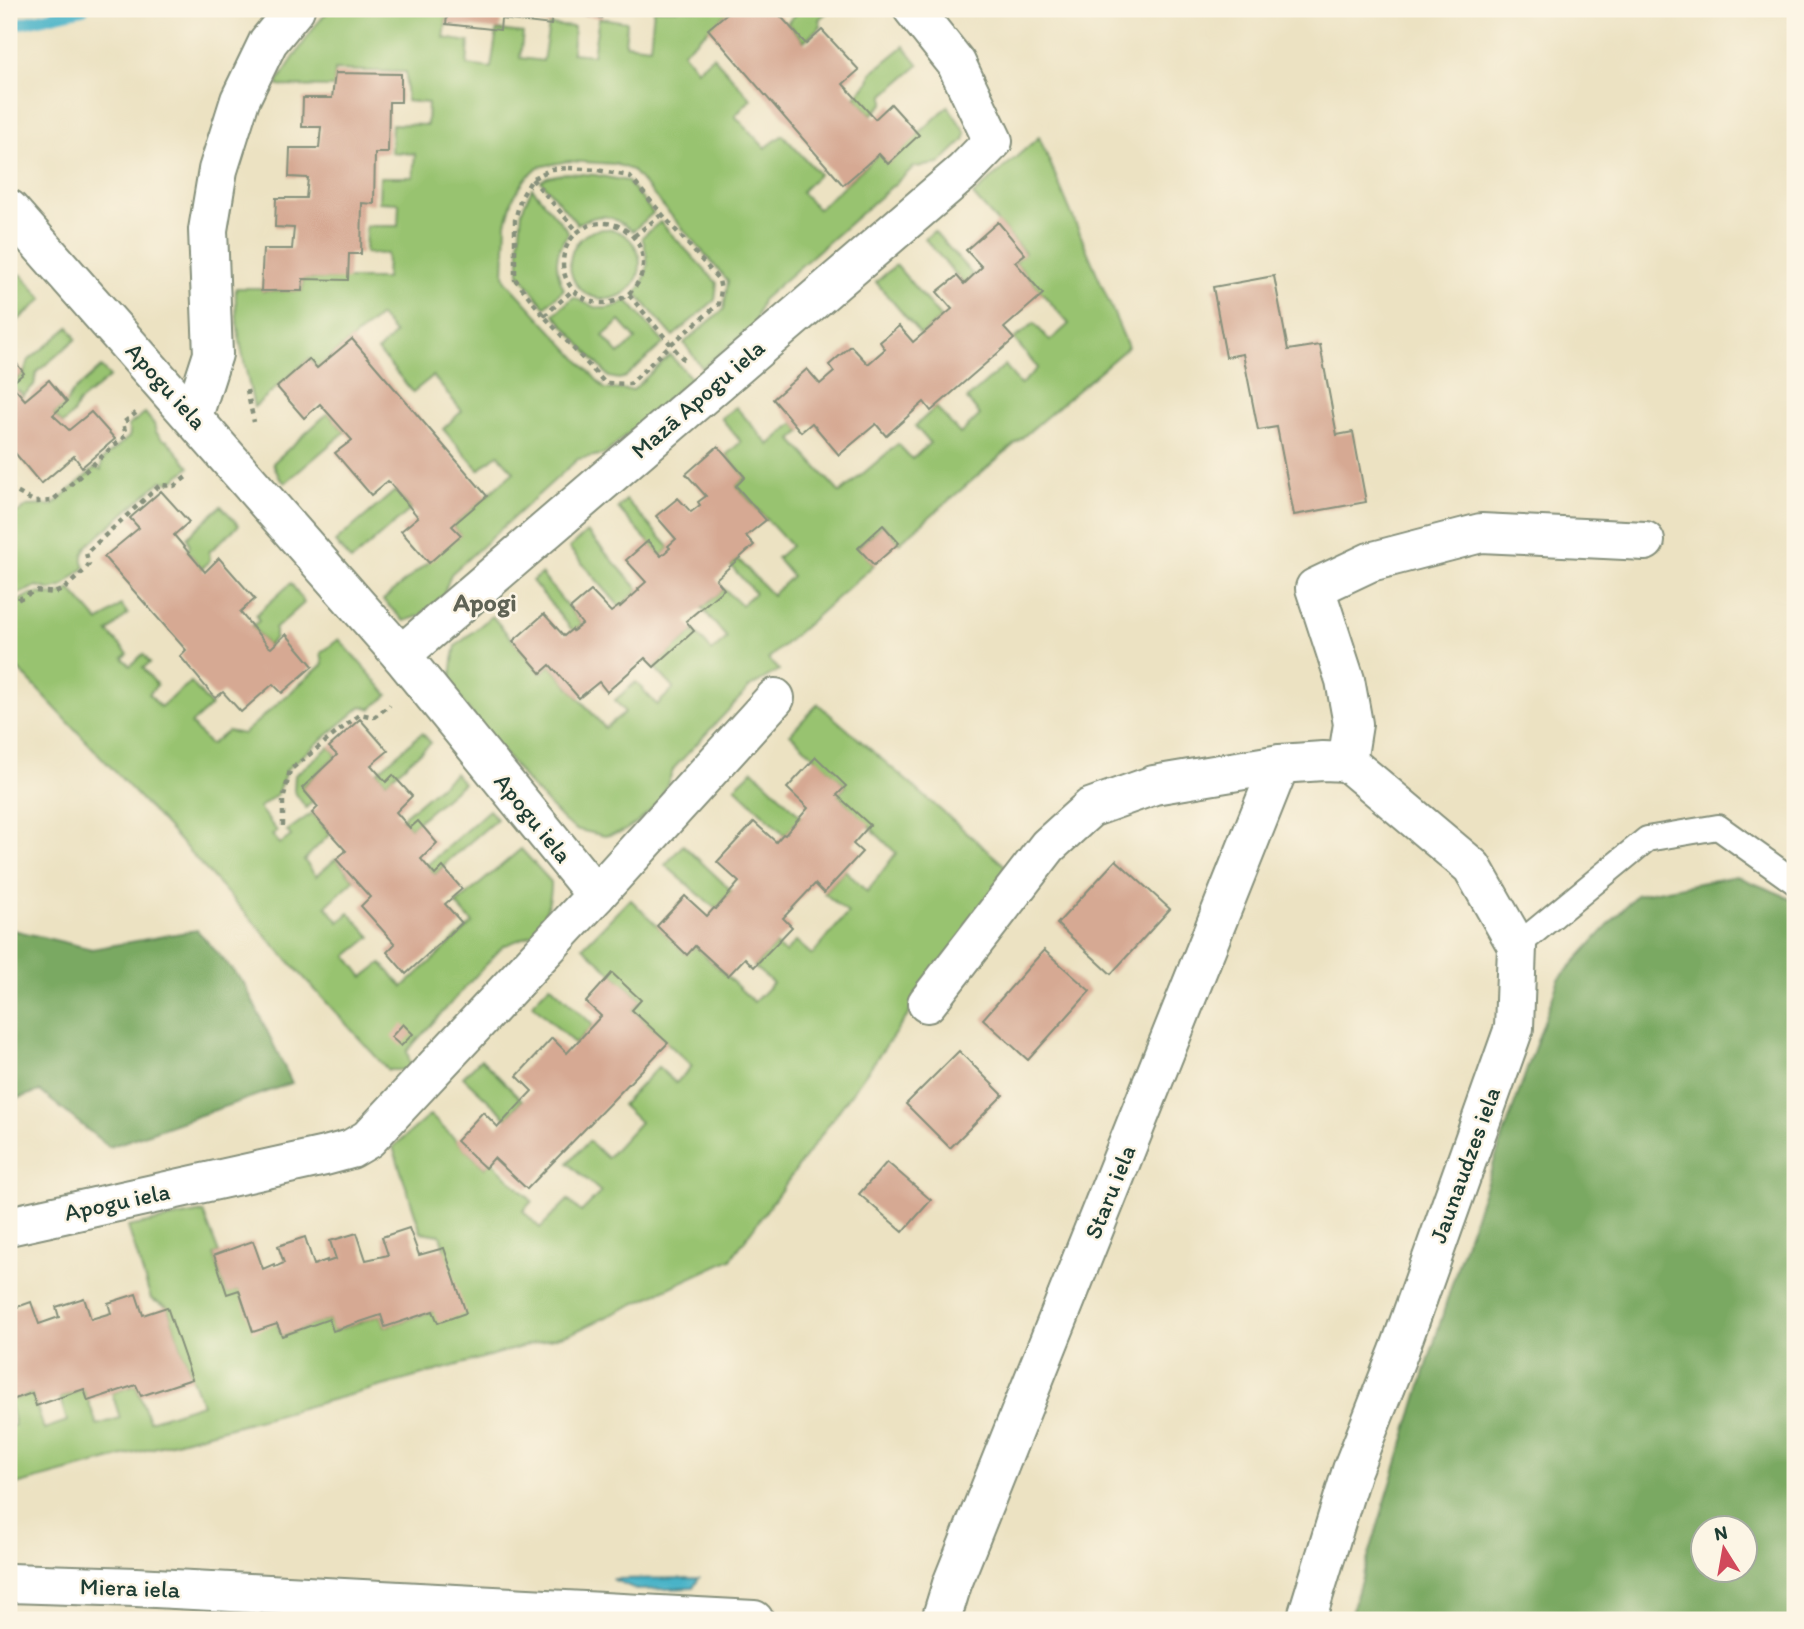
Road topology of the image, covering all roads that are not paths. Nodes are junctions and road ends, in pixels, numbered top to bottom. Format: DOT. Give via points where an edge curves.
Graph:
graph roads {
  1 [pos="295,9"];
  2 [pos="913,9"];
  3 [pos="9,209"];
  4 [pos="193,416"];
  5 [pos="1645,541"];
  6 [pos="401,655"];
  7 [pos="775,698"];
  8 [pos="1347,762"];
  9 [pos="1280,764"];
  10 [pos="1795,882"];
  11 [pos="596,895"];
  12 [pos="1517,946"];
  13 [pos="927,1003"];
  14 [pos="9,1226"];
  15 [pos="9,1583"];
  16 [pos="754,1620"];
  17 [pos="942,1620"];
  18 [pos="1306,1620"];
  1 -- 4 [label="street" via="268,41 237,104 218,170 208,230 213,354"];
  2 -- 6 [label="street, Mazā Apogu iela" via="956,63 993,141 963,172"];
  3 -- 4 [label="street, Apogu iela"];
  4 -- 6 [label="street, Apogu iela"];
  5 -- 8 [label="street" via="1481,533 1370,562 1315,588 1345,680 1353,723"];
  6 -- 11 [label="street, Apogu iela"];
  7 -- 11 [label="street"];
  8 -- 9 [label="street"];
  8 -- 12 [label="street" via="1472,867"];
  9 -- 13 [label="street" via="1154,785 1090,808 1048,846"];
  9 -- 17 [label="street, Staru iela" via="952,1584"];
  10 -- 12 [label="lane" via="1718,827 1647,839"];
  11 -- 14 [label="street, Apogu iela" via="368,1139 351,1149"];
  12 -- 18 [label="street, Jaunaudzes iela" via="1514,1028 1352,1470"];
  15 -- 16 [label="street, Miera iela"];
}
